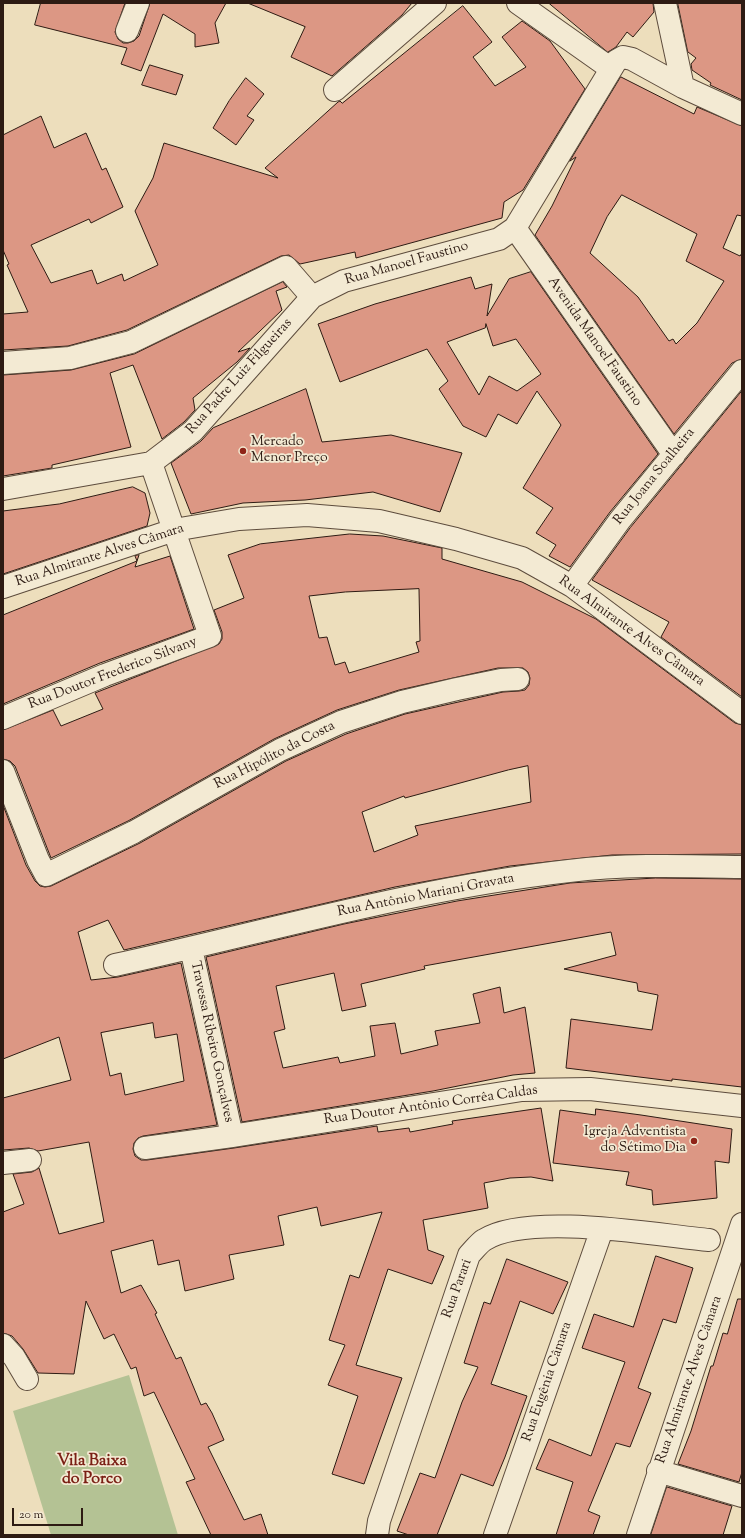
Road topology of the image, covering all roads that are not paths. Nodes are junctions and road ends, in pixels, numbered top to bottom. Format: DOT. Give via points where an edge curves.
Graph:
graph roads {
  1 [pos="138,3"];
  2 [pos="435,3"];
  3 [pos="518,3"];
  4 [pos="665,3"];
  5 [pos="126,31"];
  6 [pos="610,68"];
  7 [pos="683,87"];
  8 [pos="335,90"];
  9 [pos="742,114"];
  10 [pos="514,228"];
  11 [pos="312,297"];
  12 [pos="3,363"];
  13 [pos="742,371"];
  14 [pos="674,455"];
  15 [pos="151,463"];
  16 [pos="3,489"];
  17 [pos="174,530"];
  18 [pos="572,586"];
  19 [pos="3,587"];
  20 [pos="518,679"];
  21 [pos="742,713"];
  22 [pos="3,718"];
  23 [pos="3,771"];
  24 [pos="742,867"];
  25 [pos="191,948"];
  26 [pos="115,965"];
  27 [pos="742,1106"];
  28 [pos="232,1136"];
  29 [pos="145,1148"];
  30 [pos="30,1160"];
  31 [pos="3,1163"];
  32 [pos="742,1224"];
  33 [pos="602,1229"];
  34 [pos="709,1240"];
  35 [pos="3,1345"];
  36 [pos="28,1379"];
  37 [pos="658,1471"];
  38 [pos="742,1496"];
  39 [pos="377,1535"];
  40 [pos="495,1535"];
  41 [pos="638,1535"];
  1 -- 5 [label="street"];
  2 -- 8 [label="street"];
  3 -- 6 [label="street"];
  4 -- 7 [label="street"];
  6 -- 7 [label="street" via="623,58 632,59"];
  6 -- 10 [label="street, Rua Manoel Faustino"];
  7 -- 9 [label="street"];
  10 -- 11 [label="street, Rua Manoel Faustino" via="499,239 344,281"];
  10 -- 14 [label="street, Avenida Manoel Faustino"];
  11 -- 12 [label="street" via="286,267 131,342 70,358"];
  11 -- 15 [label="street, Rua Padre Luiz Filgueiras" via="193,432"];
  13 -- 14 [label="street, Rua Joana Soalheira"];
  14 -- 18 [label="street, Rua Joana Soalheira" via="620,520"];
  15 -- 16 [label="street, Rua Padre Luiz Filgueiras"];
  15 -- 17 [label="street, Rua Doutor Frederico Silvany"];
  17 -- 18 [label="street, Rua Almirante Alves Câmara" via="239,519 307,515 379,521 456,538 522,558"];
  17 -- 19 [label="street, Rua Almirante Alves Câmara"];
  17 -- 22 [label="street, Rua Doutor Frederico Silvany" via="210,636"];
  18 -- 21 [label="street, Rua Almirante Alves Câmara"];
  20 -- 23 [label="street, Rua Hipólito da Costa" via="501,680 402,702 341,722 280,750 134,832 46,875"];
  24 -- 25 [label="street, Rua Antônio Mariani Gravata" via="640,865 500,880 359,908"];
  25 -- 26 [label="street, Rua Antônio Mariani Gravata"];
  25 -- 28 [label="street, Travessa Ribeiro Gonçalves"];
  27 -- 28 [label="street, Rua Doutor Antônio Corrêa Caldas" via="590,1089 522,1090"];
  28 -- 29 [label="street, Rua Doutor Antônio Corrêa Caldas"];
  30 -- 31 [label="street"];
  32 -- 37 [label="street, Rua Almirante Alves Câmara"];
  33 -- 34 [label="street, Rua Parari"];
  33 -- 39 [label="street, Rua Parari" via="540,1226 517,1228 484,1240 469,1255 378,1521"];
  33 -- 40 [label="street, Rua Eugênia Câmara"];
  35 -- 36 [label="street"];
  37 -- 38 [label="street"];
  37 -- 41 [label="street, Rua Almirante Alves Câmara"];
}
